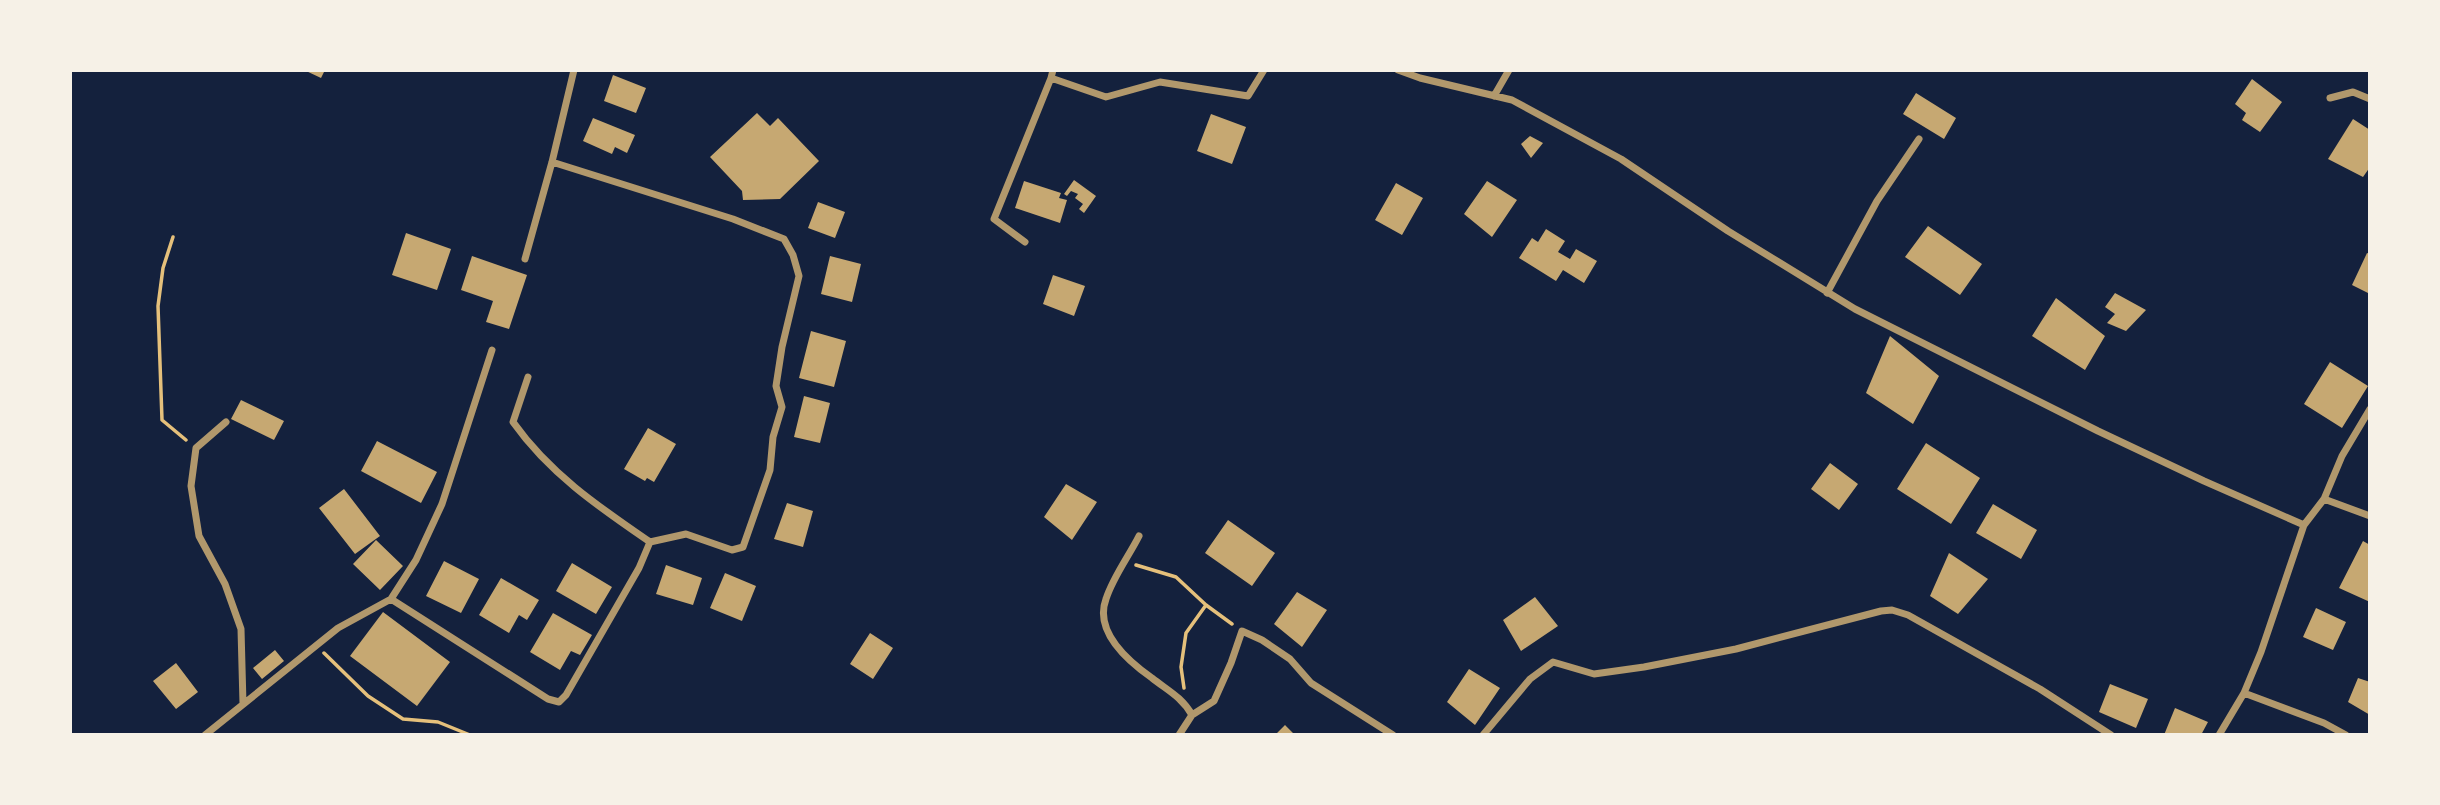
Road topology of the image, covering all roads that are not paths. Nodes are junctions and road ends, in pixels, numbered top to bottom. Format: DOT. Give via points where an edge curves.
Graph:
graph roads {
  1 [pos="574,70"];
  2 [pos="1264,70"];
  3 [pos="1398,70"];
  4 [pos="1509,70"];
  5 [pos="1052,74"];
  6 [pos="1494,96"];
  7 [pos="2330,98"];
  8 [pos="2370,99"];
  9 [pos="1919,139"];
  10 [pos="552,162"];
  11 [pos="1025,242"];
  12 [pos="525,260"];
  13 [pos="1827,293"];
  14 [pos="492,350"];
  15 [pos="528,377"];
  16 [pos="2370,409"];
  17 [pos="226,422"];
  18 [pos="2324,499"];
  19 [pos="2370,516"];
  20 [pos="2304,525"];
  21 [pos="1139,536"];
  22 [pos="650,542"];
  23 [pos="391,599"];
  24 [pos="2244,693"];
  25 [pos="243,705"];
  26 [pos="1192,715"];
  27 [pos="205,735"];
  28 [pos="1180,735"];
  29 [pos="1393,735"];
  30 [pos="1483,735"];
  31 [pos="2111,735"];
  32 [pos="2219,735"];
  33 [pos="2346,735"];
  1 -- 10 [label="street"];
  2 -- 5 [label="street" via="1248,96 1160,82 1106,97"];
  3 -- 6 [label="street"];
  4 -- 6 [label="street"];
  5 -- 11 [label="street" via="994,219"];
  6 -- 13 [label="street" via="1512,100 1621,159"];
  7 -- 8 [label="street" via="2353,92"];
  9 -- 13 [label="street" via="1877,201"];
  10 -- 12 [label="street"];
  10 -- 22 [label="street" via="785,239 799,276 776,386 782,407 770,470 743,547 732,550 686,534"];
  13 -- 20 [label="street" via="2098,431"];
  14 -- 23 [label="street" via="442,504 416,560"];
  15 -- 22 [label="street" via="513,422 531,448 571,486"];
  16 -- 18 [label="street" via="2342,456"];
  17 -- 25 [label="street" via="196,448 191,486 199,536 225,584 241,629"];
  18 -- 19 [label="street"];
  18 -- 20 [label="street"];
  20 -- 24 [label="street"];
  21 -- 26 [label="street" via="1105,600 1104,624 1120,650 1186,704"];
  22 -- 23 [label="street" via="559,702"];
  23 -- 25 [label="street" via="338,628"];
  24 -- 32 [label="street"];
  24 -- 33 [label="street"];
  25 -- 27 [label="street"];
  26 -- 28 [label="street"];
  26 -- 29 [label="street" via="1214,701 1242,631 1290,659 1311,683"];
  30 -- 31 [label="street" via="1530,680 1553,662 1594,674 1644,667 1892,610 2040,689"];
}
